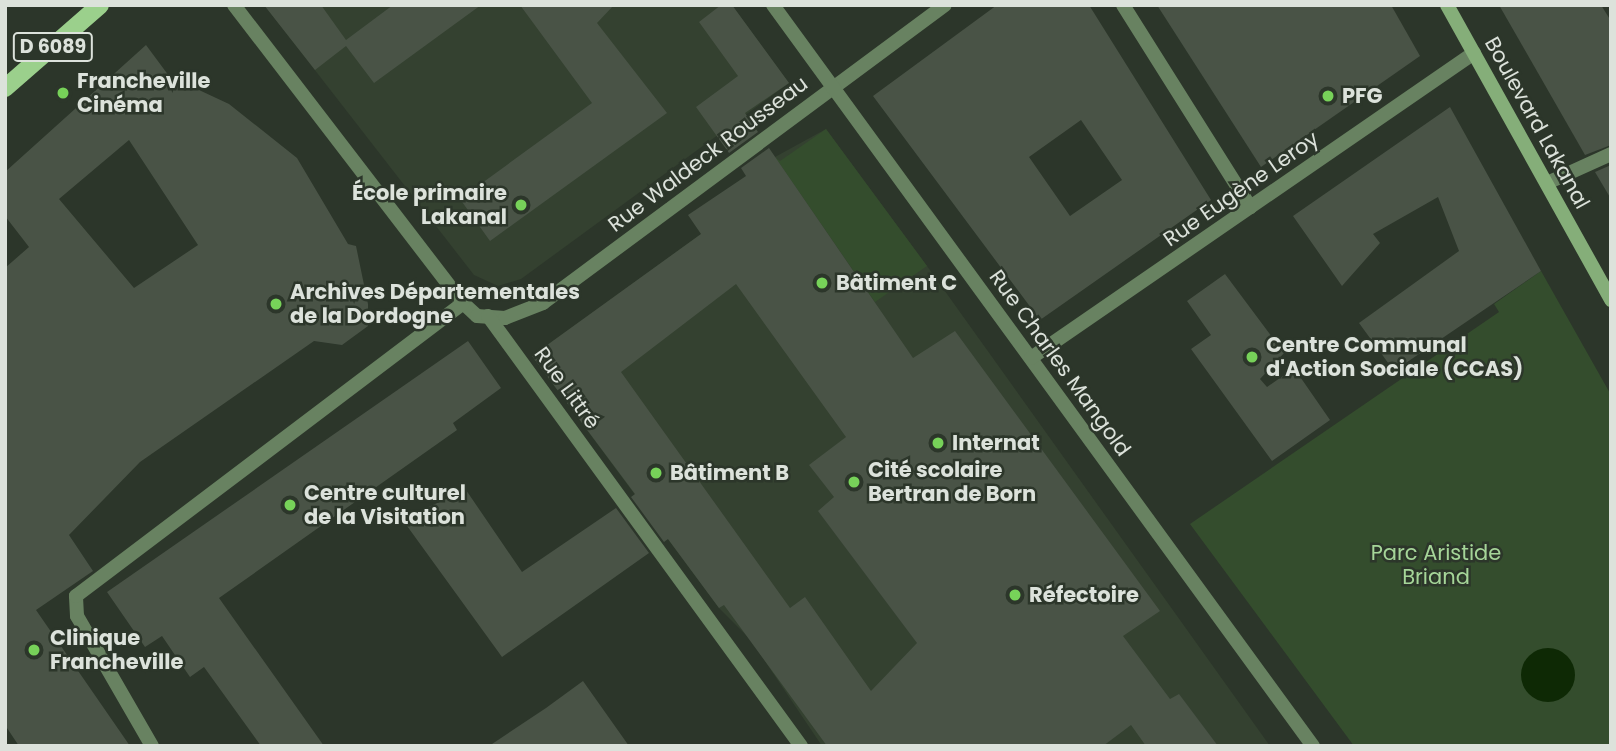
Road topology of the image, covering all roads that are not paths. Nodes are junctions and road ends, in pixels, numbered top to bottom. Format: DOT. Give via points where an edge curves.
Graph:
graph roads {
  1 [pos="100,5"];
  2 [pos="234,5"];
  3 [pos="773,5"];
  4 [pos="945,5"];
  5 [pos="1123,5"];
  6 [pos="1447,5"];
  7 [pos="1474,53"];
  8 [pos="833,87"];
  9 [pos="5,88"];
  10 [pos="1611,154"];
  11 [pos="1547,183"];
  12 [pos="1250,207"];
  13 [pos="1611,299"];
  14 [pos="463,303"];
  15 [pos="488,316"];
  16 [pos="1031,359"];
  17 [pos="152,746"];
  18 [pos="801,746"];
  19 [pos="1313,746"];
  1 -- 9 [label="main road, D 6089"];
  2 -- 14 [label="street, Rue Littré"];
  3 -- 8 [label="street, Rue Charles Mangold"];
  4 -- 8 [label="street, Rue Waldeck Rousseau"];
  5 -- 12 [label="street"];
  6 -- 7 [label="main road, Boulevard Lakanal"];
  7 -- 11 [label="main road, Boulevard Lakanal"];
  7 -- 12 [label="street, Rue Eugène Leroy"];
  8 -- 15 [label="street, Rue Waldeck Rousseau" via="543,303 505,318"];
  8 -- 16 [label="street, Rue Charles Mangold"];
  10 -- 11 [label="street"];
  11 -- 13 [label="main road, Boulevard Lakanal"];
  12 -- 16 [label="street, Rue Eugène Leroy"];
  14 -- 15 [label="street, Rue Littré" via="477,316"];
  14 -- 17 [label="street" via="76,596 77,617"];
  15 -- 18 [label="street, Rue Littré"];
  16 -- 19 [label="street, Rue Charles Mangold"];
}
